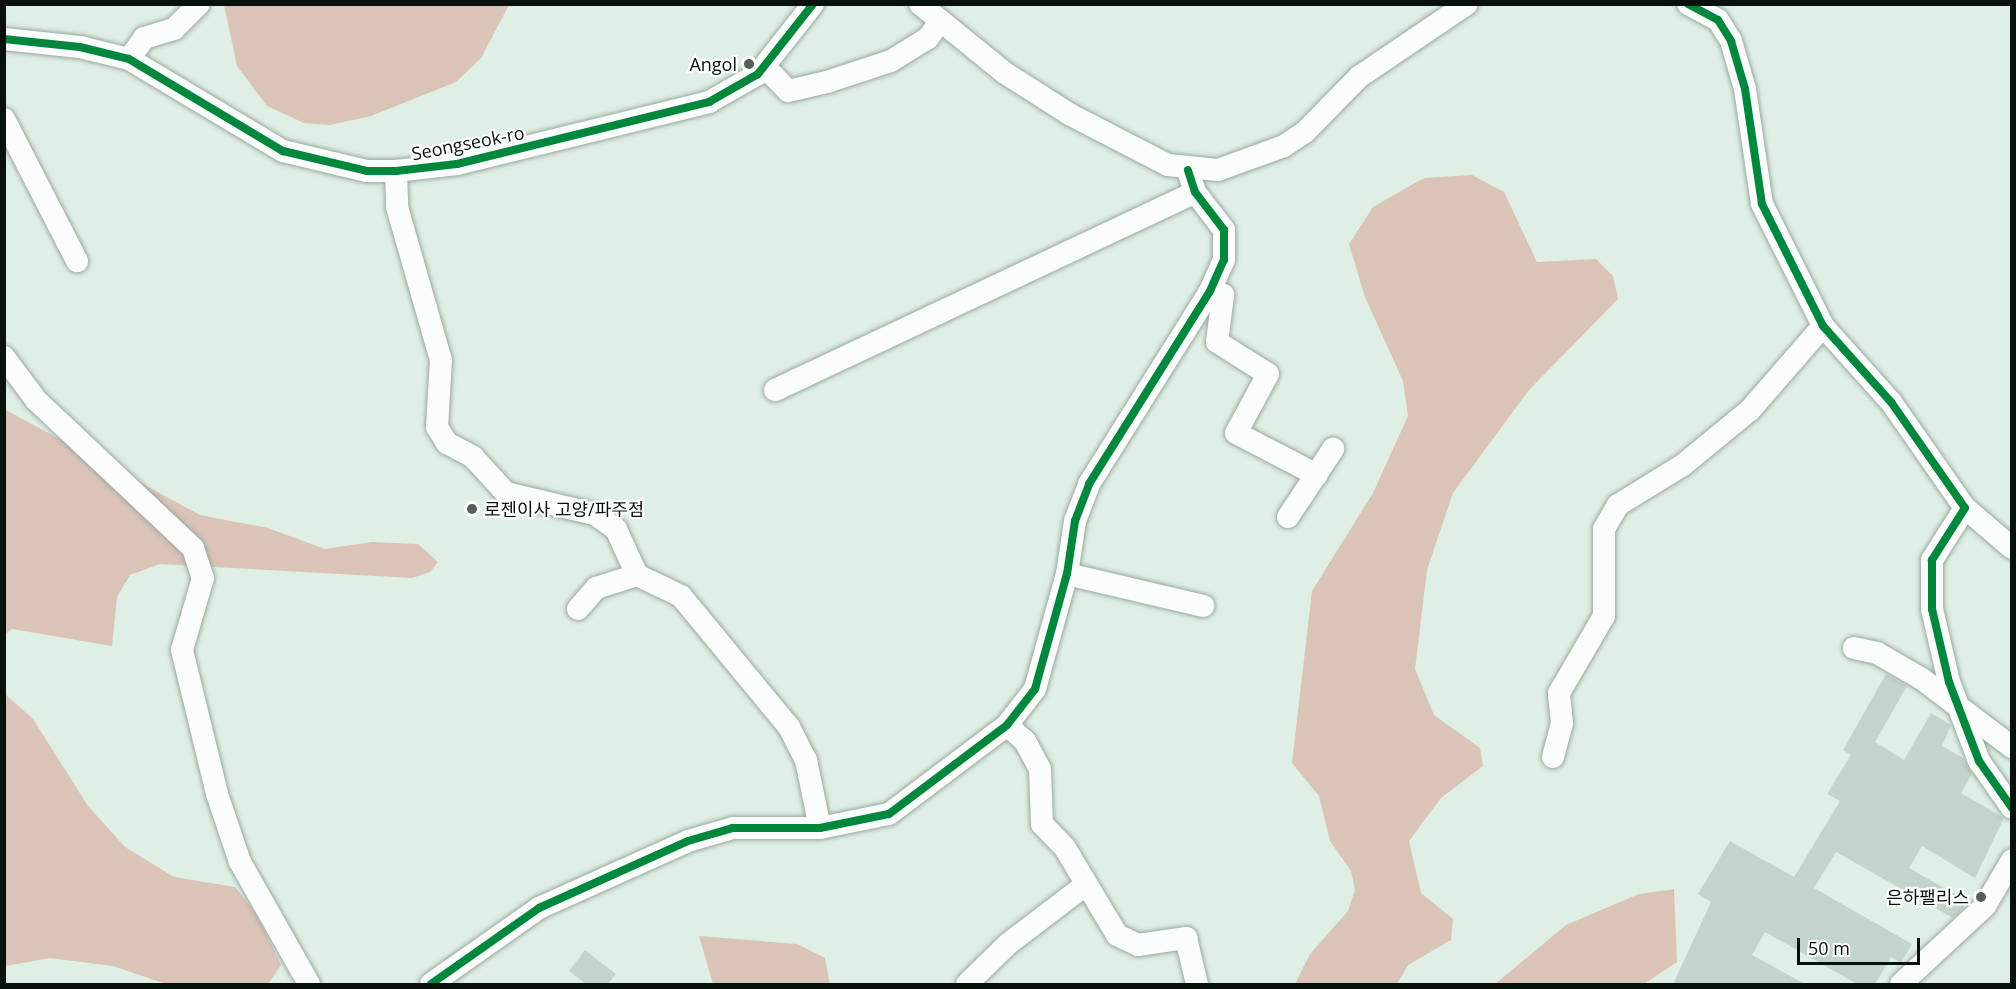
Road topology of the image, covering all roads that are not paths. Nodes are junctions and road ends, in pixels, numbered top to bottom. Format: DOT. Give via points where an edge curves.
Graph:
graph roads {
  1 [pos="199,4"];
  2 [pos="813,4"];
  3 [pos="920,4"];
  4 [pos="1467,4"];
  5 [pos="1688,4"];
  6 [pos="941,21"];
  7 [pos="4,39"];
  8 [pos="129,59"];
  9 [pos="765,66"];
  10 [pos="4,120"];
  11 [pos="1188,170"];
  12 [pos="396,171"];
  13 [pos="1195,192"];
  14 [pos="77,261"];
  15 [pos="1210,291"];
  16 [pos="1823,326"];
  17 [pos="4,357"];
  18 [pos="775,390"];
  19 [pos="1333,449"];
  20 [pos="1317,475"];
  21 [pos="1964,507"];
  22 [pos="1288,517"];
  23 [pos="2012,549"];
  24 [pos="1067,574"];
  25 [pos="637,575"];
  26 [pos="1203,606"];
  27 [pos="578,609"];
  28 [pos="1854,648"];
  29 [pos="1958,708"];
  30 [pos="1007,725"];
  31 [pos="2012,747"];
  32 [pos="1553,758"];
  33 [pos="2012,808"];
  34 [pos="820,828"];
  35 [pos="2012,860"];
  36 [pos="1084,886"];
  37 [pos="309,984"];
  38 [pos="431,984"];
  39 [pos="967,984"];
  40 [pos="1197,984"];
  41 [pos="1901,984"];
  1 -- 8 [label="street" via="174,29 144,38"];
  2 -- 9 [label="street, Seongseok-ro"];
  3 -- 6 [label="street"];
  4 -- 11 [label="street" via="1359,77 1284,146 1218,170"];
  5 -- 16 [label="street" via="1718,20 1731,41 1745,89 1762,204"];
  6 -- 9 [label="street" via="928,38 891,61 827,82 788,91"];
  6 -- 11 [label="street" via="1005,74 1071,115 1168,165"];
  7 -- 8 [label="street, Seongseok-ro"];
  8 -- 12 [label="street, Seongseok-ro" via="284,151 367,171"];
  9 -- 12 [label="street, Seongseok-ro" via="709,102 651,119 457,164"];
  10 -- 14 [label="street"];
  11 -- 13 [label="street"];
  12 -- 25 [label="street" via="397,207 441,360 437,427 447,443 473,457 506,493 595,514 616,529"];
  13 -- 15 [label="street" via="1224,230 1224,260"];
  13 -- 18 [label="street"];
  15 -- 20 [label="street" via="1223,295 1217,342 1268,374 1236,433"];
  15 -- 24 [label="street" via="1089,484 1075,521"];
  16 -- 21 [label="street" via="1891,402"];
  16 -- 32 [label="street" via="1749,410 1683,465 1618,505 1604,529 1604,616 1559,693 1562,723"];
  17 -- 37 [label="street" via="36,400 193,548 203,578 182,650 217,794 240,862"];
  19 -- 20 [label="street"];
  20 -- 22 [label="street"];
  21 -- 23 [label="street"];
  21 -- 29 [label="street" via="1932,560 1929,589"];
  24 -- 26 [label="street"];
  24 -- 30 [label="street" via="1035,689"];
  25 -- 27 [label="street" via="596,588"];
  25 -- 34 [label="street" via="681,596 789,727 806,760"];
  28 -- 29 [label="street" via="1886,658"];
  29 -- 31 [label="street"];
  29 -- 33 [label="street" via="1979,761"];
  30 -- 34 [label="street" via="889,814"];
  30 -- 36 [label="street" via="1025,741 1040,769 1042,824 1065,848"];
  34 -- 38 [label="street" via="733,828 656,853 621,874 539,908"];
  35 -- 41 [label="street" via="1985,906"];
  36 -- 39 [label="street" via="1008,944"];
  36 -- 40 [label="street" via="1117,935 1138,945 1186,938"];
}
